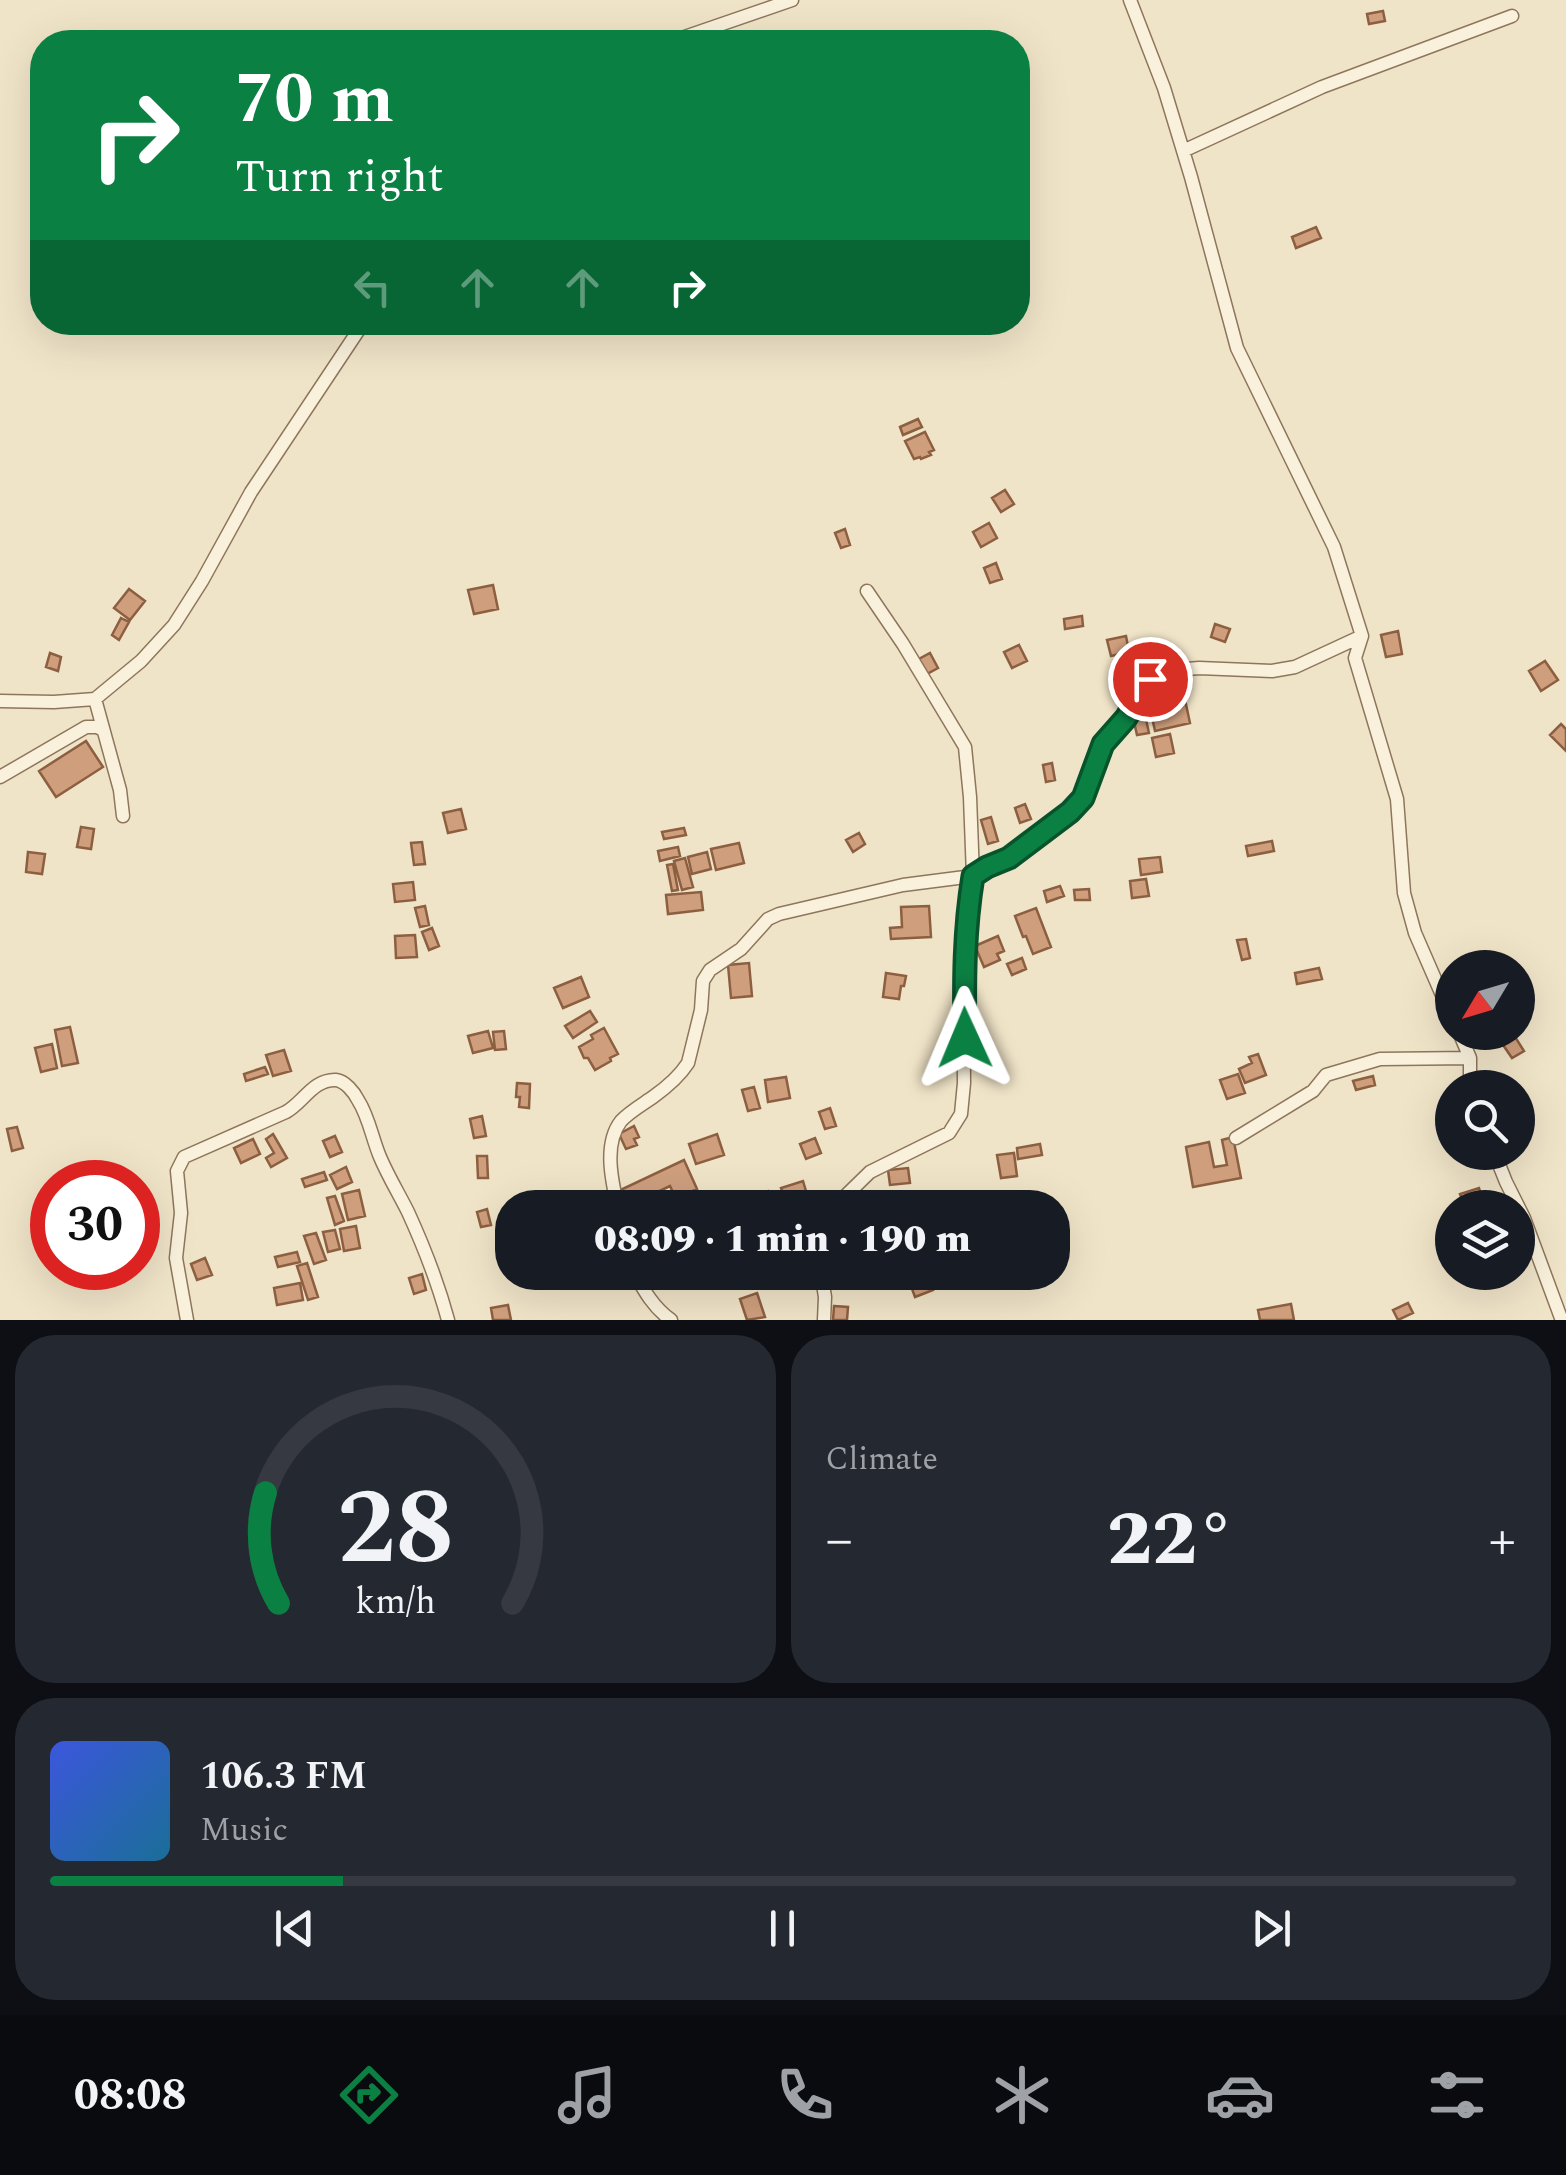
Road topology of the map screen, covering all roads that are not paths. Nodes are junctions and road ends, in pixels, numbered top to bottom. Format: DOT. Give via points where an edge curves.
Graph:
graph roads {
  1 [pos="792,0"];
  2 [pos="1130,0"];
  3 [pos="1512,16"];
  4 [pos="705,30"];
  5 [pos="1183,150"];
  6 [pos="355,335"];
  7 [pos="867,591"];
  8 [pos="1362,636"];
  9 [pos="95,699"];
  10 [pos="0,701"];
  11 [pos="103,730"];
  12 [pos="0,777"];
  13 [pos="123,816"];
  14 [pos="973,876"];
  15 [pos="1435,979"];
  16 [pos="1467,1050"];
  17 [pos="1470,1058"];
  18 [pos="1470,1070"];
  19 [pos="1236,1138"];
  20 [pos="1501,1170"];
  21 [pos="615,1190"];
  22 [pos="852,1190"];
  23 [pos="644,1290"];
  24 [pos="824,1290"];
  25 [pos="1563,1317"];
  26 [pos="187,1320"];
  27 [pos="448,1320"];
  28 [pos="671,1320"];
  29 [pos="824,1320"];
  1 -- 4 [label="street"];
  2 -- 5 [label="street"];
  3 -- 5 [label="street" via="1322,87"];
  5 -- 8 [label="street" via="1237,348 1334,547"];
  6 -- 9 [label="street" via="251,492 174,625"];
  7 -- 14 [label="street" via="965,748"];
  8 -- 14 [label="street" via="1294,667 1199,668 1150,679 1103,744 1083,798 1009,858"];
  8 -- 15 [label="street" via="1354,658 1397,798 1404,892"];
  9 -- 10 [label="street"];
  9 -- 11 [label="street"];
  11 -- 12 [label="street" via="86,728"];
  11 -- 13 [label="street"];
  14 -- 21 [label="street" via="902,885 768,919 703,981 688,1063 612,1134"];
  14 -- 22 [label="street" via="963,963 960,1114 950,1133 870,1172"];
  16 -- 17 [label="street"];
  17 -- 18 [label="street"];
  17 -- 19 [label="street" via="1380,1059 1326,1075 1314,1091"];
  20 -- 25 [label="street"];
  23 -- 28 [label="street"];
  24 -- 29 [label="street"];
  26 -- 27 [label="street" via="176,1258 177,1171 184,1157 296,1107 313,1087 336,1080 359,1100"];
}
